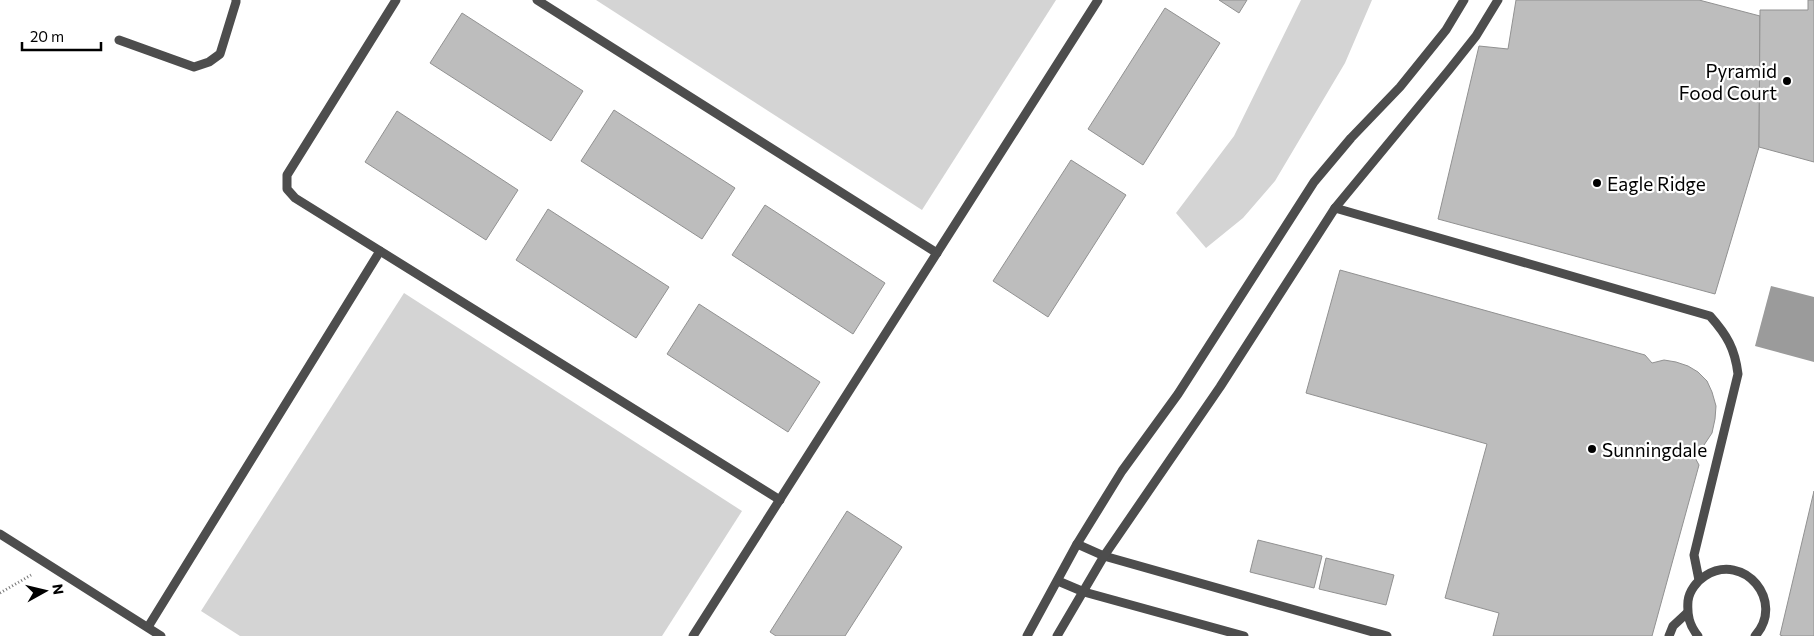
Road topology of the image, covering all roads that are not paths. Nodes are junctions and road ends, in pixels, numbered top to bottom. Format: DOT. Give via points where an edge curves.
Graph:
graph roads {
  1 [pos="236,0"];
  2 [pos="396,0"];
  3 [pos="537,0"];
  4 [pos="1098,0"];
  5 [pos="1464,0"];
  6 [pos="1498,0"];
  7 [pos="118,40"];
  8 [pos="1335,208"];
  9 [pos="380,251"];
  10 [pos="937,253"];
  11 [pos="780,500"];
  12 [pos="0,534"];
  13 [pos="1077,544"];
  14 [pos="1104,556"];
  15 [pos="1699,580"];
  16 [pos="1058,581"];
  17 [pos="1084,592"];
  18 [pos="1687,613"];
  19 [pos="148,627"];
  20 [pos="161,636"];
  21 [pos="693,636"];
  22 [pos="1027,636"];
  23 [pos="1057,636"];
  24 [pos="1244,636"];
  25 [pos="1387,636"];
  26 [pos="1669,636"];
  27 [pos="1698,636"];
  28 [pos="1754,636"];
  1 -- 7 [label="street" via="220,54 209,62 194,67"];
  2 -- 9 [label="street" via="287,175 287,189 295,198"];
  3 -- 10 [label="street"];
  4 -- 10 [label="street"];
  5 -- 13 [label="street" via="1446,30 1400,87 1314,182"];
  6 -- 8 [label="street" via="1450,70"];
  8 -- 14 [label="street" via="1220,387"];
  8 -- 15 [label="street" via="1710,316 1730,343 1738,374 1694,555"];
  9 -- 11 [label="street"];
  9 -- 19 [label="street"];
  10 -- 11 [label="street"];
  11 -- 21 [label="street"];
  12 -- 19 [label="street"];
  13 -- 14 [label="street"];
  13 -- 16 [label="street"];
  14 -- 17 [label="street"];
  14 -- 25 [label="street"];
  15 -- 18 [label="street" via="1689,595"];
  15 -- 28 [label="street" via="1712,571 1728,569 1744,573 1757,583 1765,597 1766,614 1761,629"];
  16 -- 17 [label="street"];
  16 -- 22 [label="street"];
  17 -- 23 [label="street"];
  17 -- 24 [label="street"];
  18 -- 26 [label="street" via="1673,626"];
  18 -- 27 [label="street"];
  19 -- 20 [label="street"];
}
